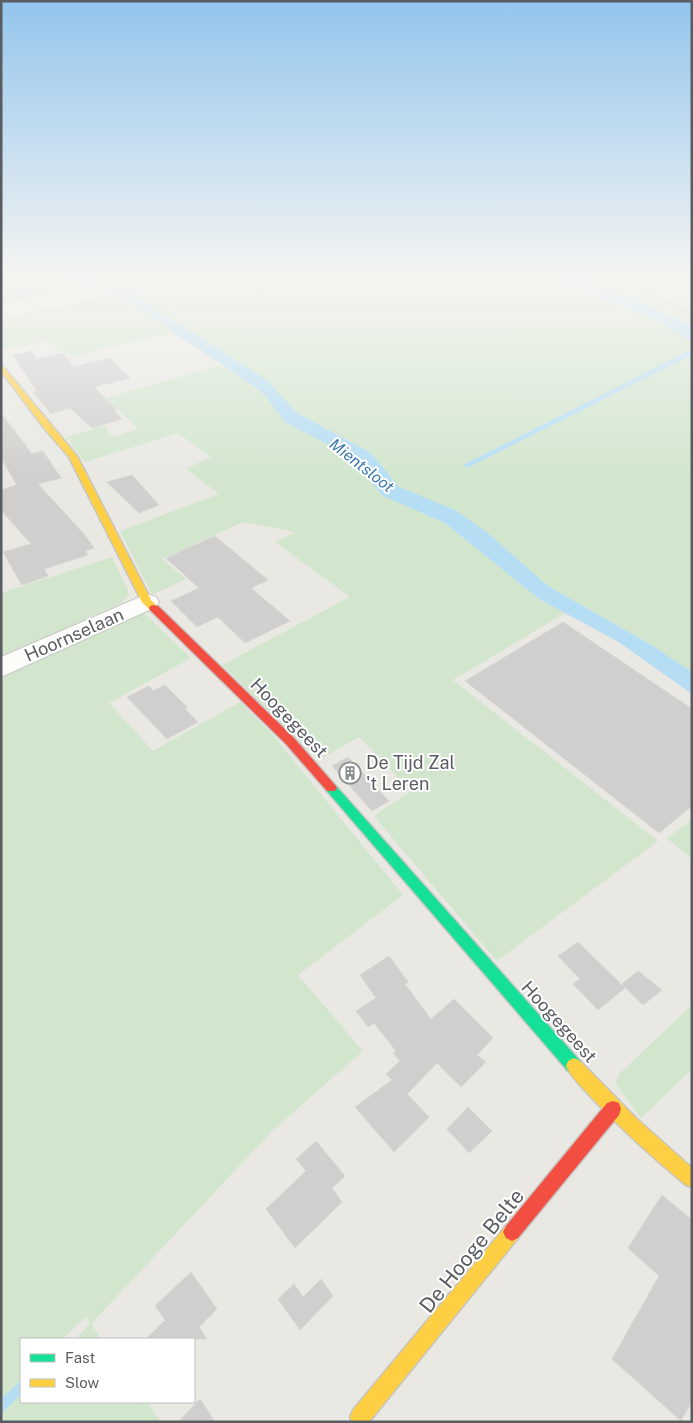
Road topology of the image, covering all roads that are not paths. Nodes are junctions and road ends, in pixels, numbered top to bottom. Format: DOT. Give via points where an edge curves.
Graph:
graph roads {
  1 [pos="1,366"];
  2 [pos="147,602"];
  3 [pos="1,668"];
  4 [pos="613,1109"];
  5 [pos="692,1178"];
  6 [pos="360,1417"];
  1 -- 2 [label="street, Hoogegeest" via="73,456"];
  2 -- 3 [label="street, Hoornselaan"];
  2 -- 4 [label="street, Hoogegeest" via="290,741"];
  4 -- 5 [label="street, Hoogegeest" via="664,1157"];
  4 -- 6 [label="street, De Hooge Belte"];
}
